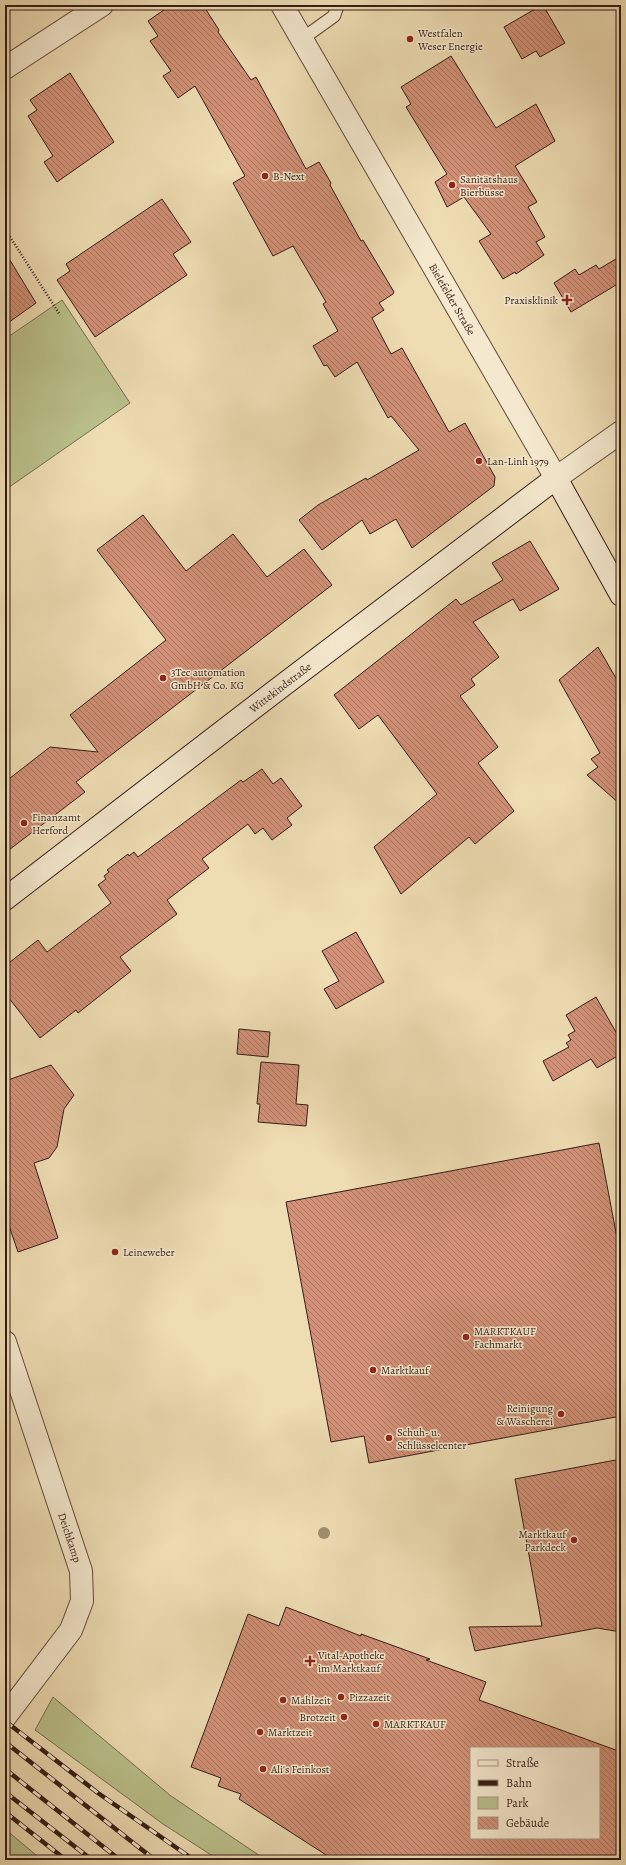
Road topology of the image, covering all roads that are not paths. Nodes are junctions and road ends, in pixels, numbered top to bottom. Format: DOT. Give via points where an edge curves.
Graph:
graph roads {
  1 [pos="102,5"];
  2 [pos="282,5"];
  3 [pos="338,5"];
  4 [pos="302,40"];
  5 [pos="5,68"];
  6 [pos="621,432"];
  7 [pos="556,478"];
  8 [pos="621,594"];
  9 [pos="5,899"];
  10 [pos="5,1342"];
  11 [pos="5,1717"];
  1 -- 5 [label="street"];
  2 -- 4 [label="street, Bielefelder Straße"];
  3 -- 4 [label="lane" via="334,16"];
  4 -- 7 [label="street, Bielefelder Straße"];
  6 -- 7 [label="street, Wittekindstraße"];
  7 -- 8 [label="street, Bielefelder Straße"];
  7 -- 9 [label="street, Wittekindstraße"];
  10 -- 11 [label="street, Deichkamp" via="81,1571 82,1602 71,1630"];
}
